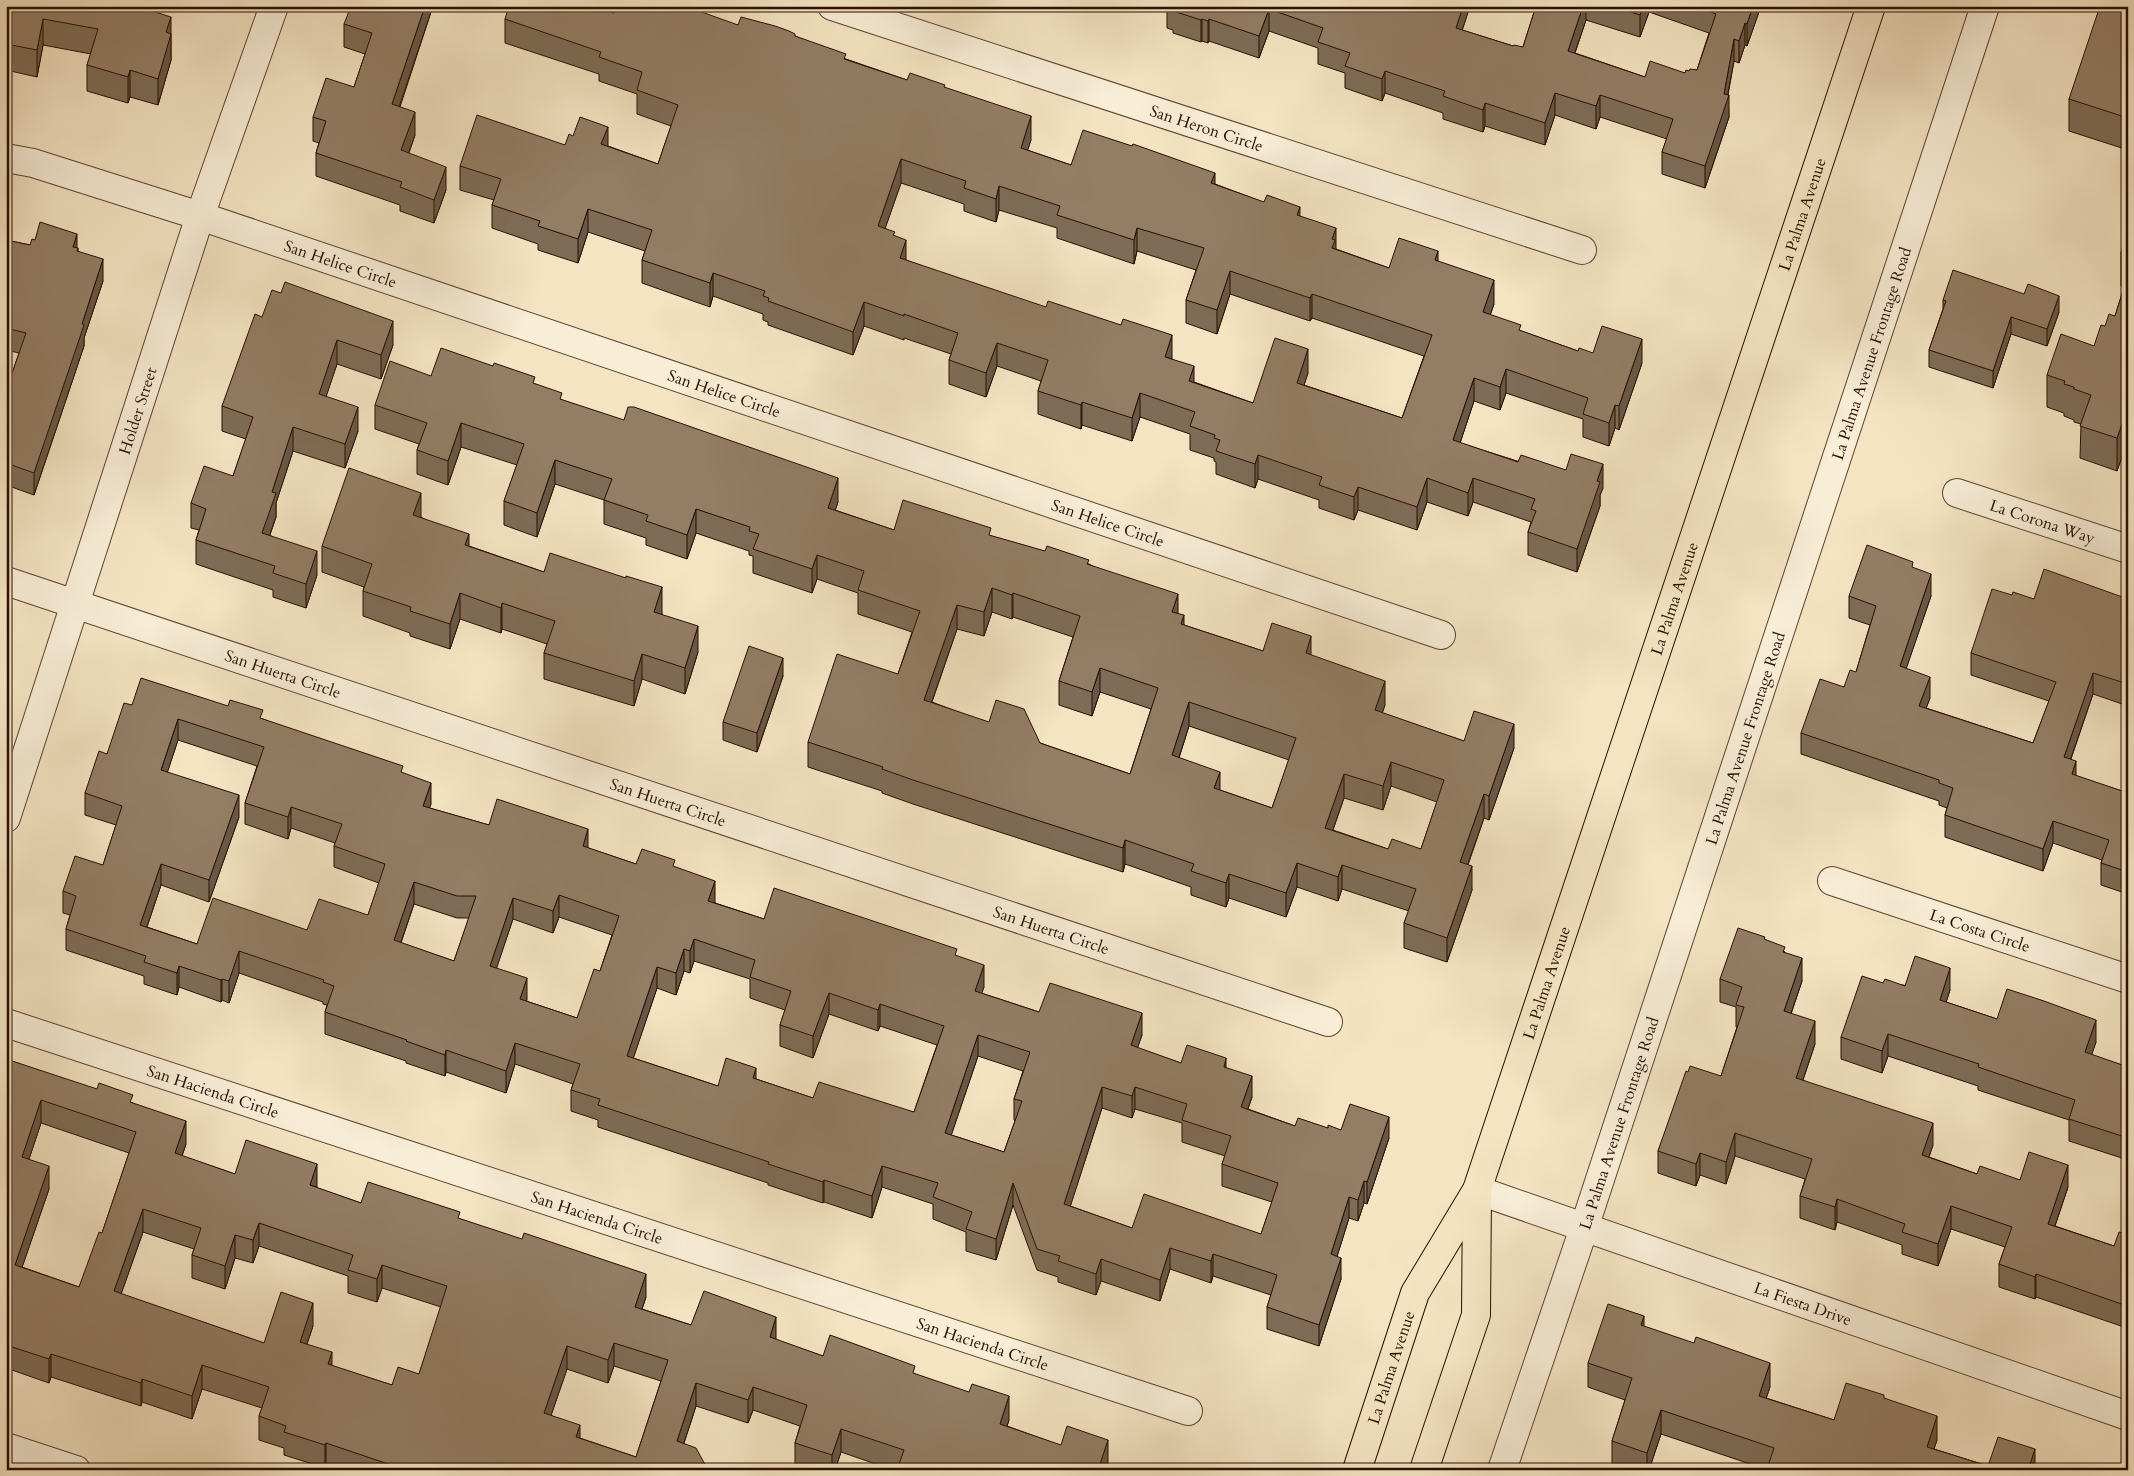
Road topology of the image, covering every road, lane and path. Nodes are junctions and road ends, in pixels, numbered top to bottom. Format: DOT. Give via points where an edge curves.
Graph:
graph roads {
  1 [pos="274,6"];
  2 [pos="832,6"];
  3 [pos="1871,6"];
  4 [pos="1985,6"];
  5 [pos="6,158"];
  6 [pos="200,216"];
  7 [pos="1582,250"];
  8 [pos="1957,493"];
  9 [pos="2128,549"];
  10 [pos="6,580"];
  11 [pos="76,603"];
  12 [pos="1441,635"];
  13 [pos="6,818"];
  14 [pos="1832,880"];
  15 [pos="2128,979"];
  16 [pos="1328,1022"];
  17 [pos="6,1023"];
  18 [pos="1477,1190"];
  19 [pos="1584,1228"];
  20 [pos="1188,1411"];
  21 [pos="2128,1416"];
  22 [pos="6,1447"];
  23 [pos="76,1470"];
  24 [pos="1356,1470"];
  25 [pos="1424,1470"];
  26 [pos="1502,1470"];
  1 -- 6 [label="street, Holder Street"];
  2 -- 7 [label="street, San Heron Circle"];
  3 -- 18 [label="main road, La Palma Avenue"];
  4 -- 19 [label="street, La Palma Avenue Frontage Road"];
  5 -- 6 [label="street, San Helice Circle" via="33,163"];
  6 -- 11 [label="street, Holder Street"];
  6 -- 12 [label="street, San Helice Circle"];
  8 -- 9 [label="street, La Corona Way"];
  10 -- 11 [label="street, San Huerta Circle"];
  11 -- 13 [label="street, Holder Street"];
  11 -- 16 [label="street, San Huerta Circle"];
  14 -- 15 [label="street, La Costa Circle"];
  17 -- 20 [label="street, San Hacienda Circle"];
  18 -- 19 [label="street, La Fiesta Drive"];
  18 -- 24 [label="main road, La Palma Avenue" via="1415,1293"];
  18 -- 25 [label="main road, La Palma Avenue" via="1476,1315"];
  19 -- 21 [label="street, La Fiesta Drive"];
  19 -- 26 [label="street, La Palma Avenue Frontage Road"];
  22 -- 23 [label="street"];
}
